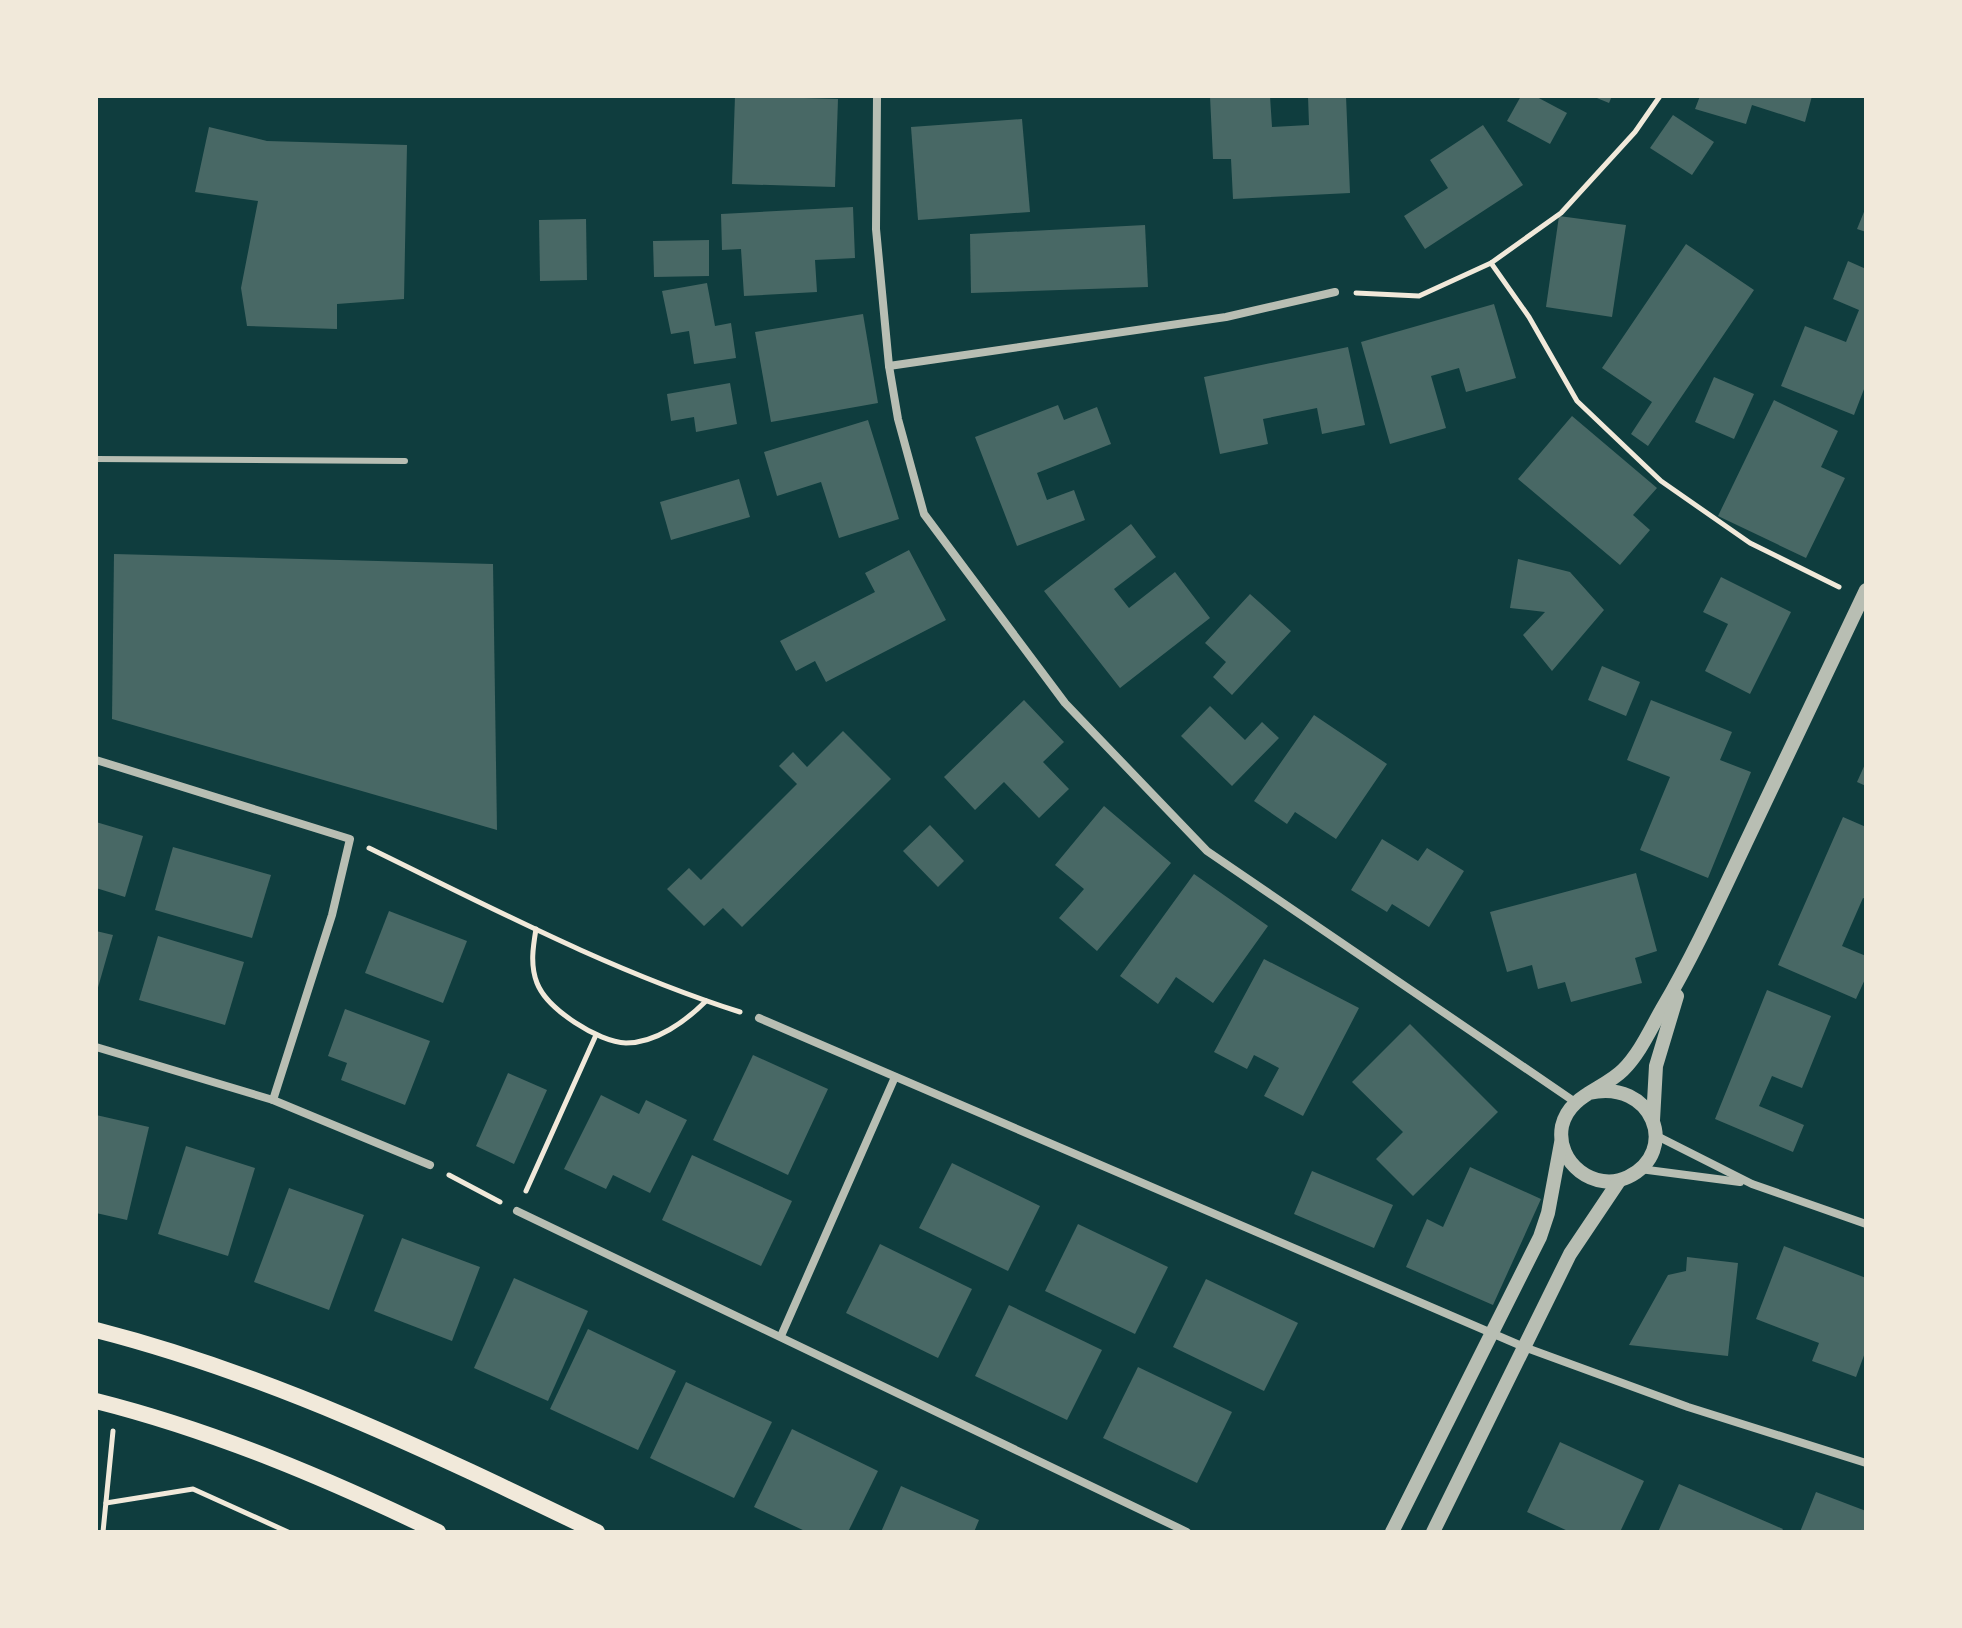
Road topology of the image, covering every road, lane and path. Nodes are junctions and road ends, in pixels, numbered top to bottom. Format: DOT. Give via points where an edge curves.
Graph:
graph roads {
  1 [pos="877,96"];
  2 [pos="1660,96"];
  3 [pos="1491,263"];
  4 [pos="1335,292"];
  5 [pos="889,366"];
  6 [pos="96,459"];
  7 [pos="405,461"];
  8 [pos="1864,594"];
  9 [pos="96,760"];
  10 [pos="350,839"];
  11 [pos="536,929"];
  12 [pos="1686,969"];
  13 [pos="706,1001"];
  14 [pos="759,1018"];
  15 [pos="596,1035"];
  16 [pos="96,1047"];
  17 [pos="895,1077"];
  18 [pos="1589,1093"];
  19 [pos="273,1100"];
  20 [pos="1575,1102"];
  21 [pos="1654,1127"];
  22 [pos="1562,1139"];
  23 [pos="430,1165"];
  24 [pos="1640,1169"];
  25 [pos="1619,1181"];
  26 [pos="1752,1184"];
  27 [pos="517,1211"];
  28 [pos="1866,1224"];
  29 [pos="96,1330"];
  30 [pos="1492,1333"];
  31 [pos="781,1336"];
  32 [pos="1524,1347"];
  33 [pos="96,1401"];
  34 [pos="115,1406"];
  35 [pos="1866,1463"];
  36 [pos="106,1503"];
  37 [pos="103,1532"];
  38 [pos="288,1532"];
  39 [pos="438,1532"];
  40 [pos="597,1532"];
  41 [pos="1187,1532"];
  42 [pos="1392,1532"];
  43 [pos="1433,1532"];
  1 -- 5 [label="street" via="876,229"];
  2 -- 3 [label="path" via="1635,132 1561,213"];
  3 -- 4 [label="path" via="1419,296"];
  3 -- 8 [label="path" via="1577,401 1661,481 1750,543"];
  4 -- 5 [label="street" via="1226,317"];
  5 -- 20 [label="street" via="924,514 1065,703 1207,851"];
  6 -- 7 [label="lane"];
  8 -- 12 [label="street"];
  9 -- 10 [label="street"];
  10 -- 11 [label="path"];
  10 -- 19 [label="street" via="332,915"];
  11 -- 13 [label="path"];
  11 -- 15 [label="path" via="532,957 538,986 570,1020"];
  12 -- 18 [label="street" via="1622,1071"];
  12 -- 21 [label="street" via="1656,1066"];
  13 -- 14 [label="path"];
  13 -- 15 [label="path" via="677,1026 645,1039 625,1043"];
  14 -- 17 [label="street"];
  15 -- 27 [label="path"];
  16 -- 19 [label="street"];
  17 -- 30 [label="street"];
  17 -- 31 [label="street"];
  18 -- 20 [label="street"];
  18 -- 21 [label="street" via="1619,1090 1634,1096"];
  19 -- 23 [label="street"];
  20 -- 22 [label="street"];
  21 -- 24 [label="street" via="1653,1149"];
  21 -- 26 [label="street"];
  22 -- 25 [label="street" via="1566,1155 1581,1173 1603,1182"];
  22 -- 30 [label="street" via="1540,1237"];
  23 -- 27 [label="path"];
  24 -- 25 [label="street"];
  24 -- 26 [label="street"];
  25 -- 32 [label="street" via="1570,1254"];
  26 -- 28 [label="street"];
  27 -- 31 [label="street"];
  29 -- 40 [label="main road" via="192,1356 304,1397"];
  30 -- 32 [label="street"];
  30 -- 42 [label="street"];
  31 -- 41 [label="street"];
  32 -- 35 [label="street" via="1688,1407"];
  32 -- 43 [label="street"];
  33 -- 34 [label="main road"];
  34 -- 36 [label="path"];
  34 -- 39 [label="main road" via="265,1456"];
  36 -- 37 [label="path"];
  36 -- 38 [label="path" via="193,1489"];
}
